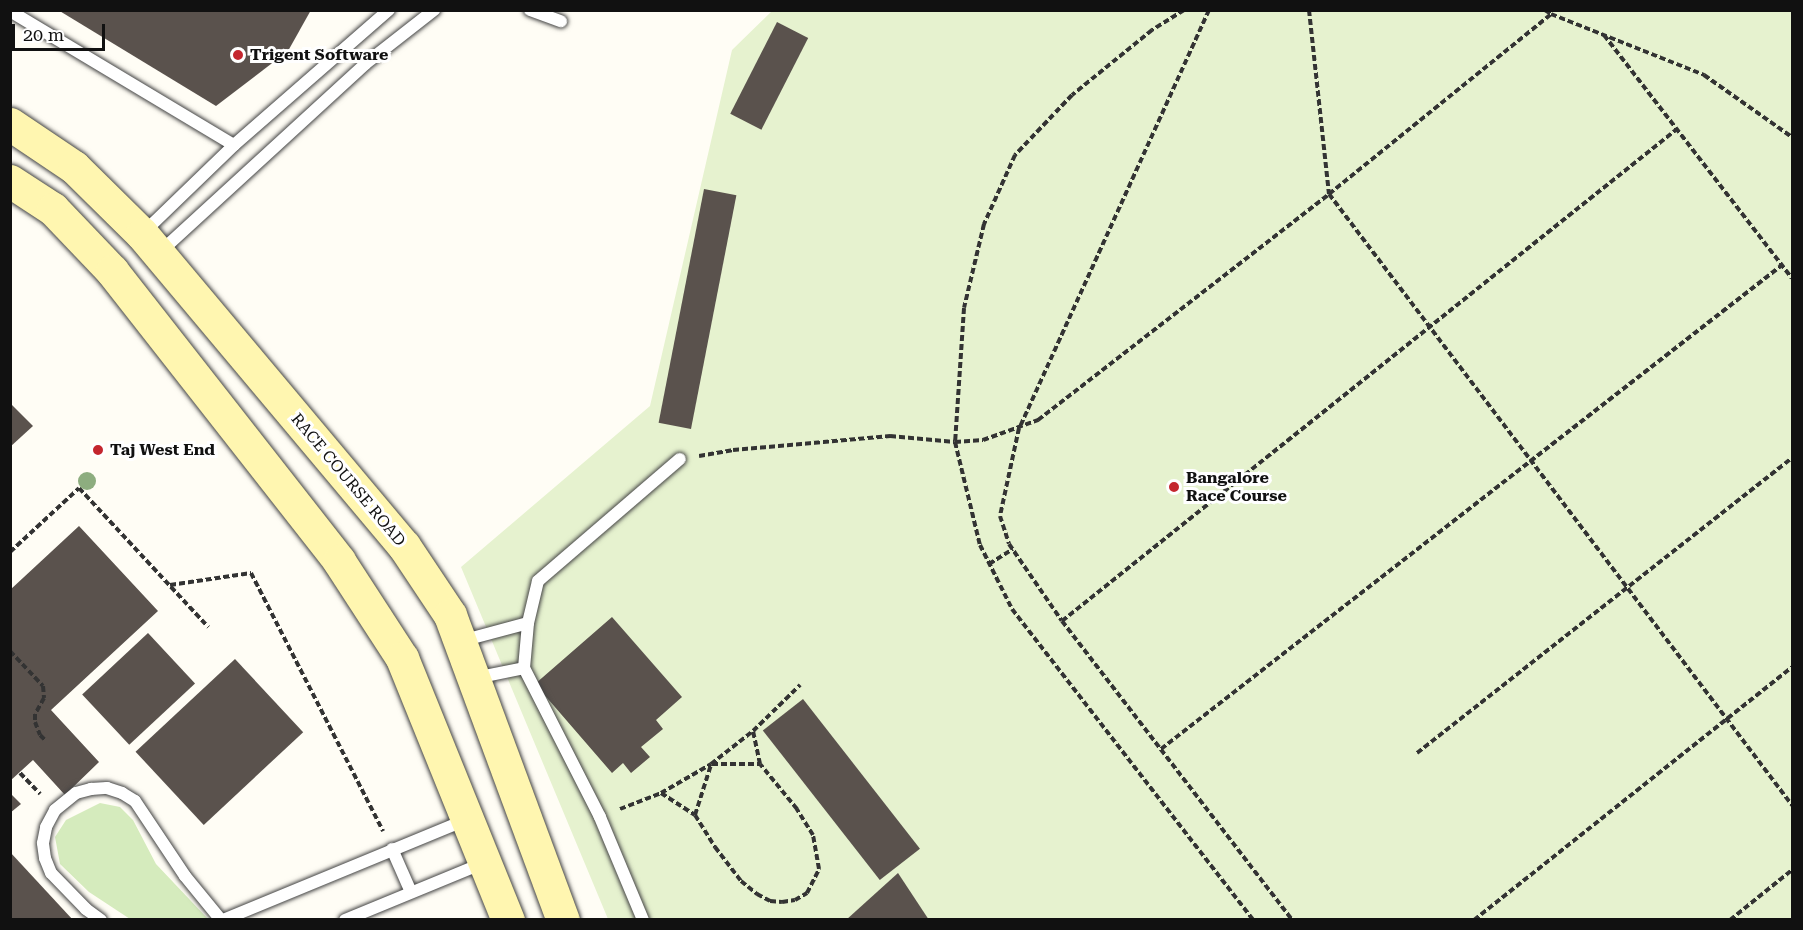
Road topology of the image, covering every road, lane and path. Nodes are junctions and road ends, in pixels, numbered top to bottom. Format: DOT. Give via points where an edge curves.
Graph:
graph roads {
  1 [pos="389,10"];
  2 [pos="434,10"];
  3 [pos="530,10"];
  4 [pos="1184,10"];
  5 [pos="1209,10"];
  6 [pos="1309,10"];
  7 [pos="1545,10"];
  8 [pos="10,11"];
  9 [pos="1551,14"];
  10 [pos="561,21"];
  11 [pos="1603,33"];
  12 [pos="10,124"];
  13 [pos="1677,129"];
  14 [pos="1792,137"];
  15 [pos="234,145"];
  16 [pos="10,181"];
  17 [pos="1329,194"];
  18 [pos="150,244"];
  19 [pos="1782,265"];
  20 [pos="1792,278"];
  21 [pos="1429,327"];
  22 [pos="1019,428"];
  23 [pos="955,442"];
  24 [pos="1792,458"];
  25 [pos="680,459"];
  26 [pos="1531,461"];
  27 [pos="1012,549"];
  28 [pos="10,552"];
  29 [pos="989,564"];
  30 [pos="170,585"];
  31 [pos="1627,588"];
  32 [pos="1062,621"];
  33 [pos="528,623"];
  34 [pos="208,627"];
  35 [pos="460,642"];
  36 [pos="10,651"];
  37 [pos="1792,667"];
  38 [pos="524,668"];
  39 [pos="473,679"];
  40 [pos="800,685"];
  41 [pos="1727,719"];
  42 [pos="753,731"];
  43 [pos="46,741"];
  44 [pos="1161,749"];
  45 [pos="1417,753"];
  46 [pos="711,764"];
  47 [pos="760,764"];
  48 [pos="20,773"];
  49 [pos="661,793"];
  50 [pos="1792,805"];
  51 [pos="55,810"];
  52 [pos="695,815"];
  53 [pos="600,817"];
  54 [pos="468,819"];
  55 [pos="392,849"];
  56 [pos="484,862"];
  57 [pos="1792,870"];
  58 [pos="411,892"];
  59 [pos="101,920"];
  60 [pos="222,920"];
  61 [pos="345,920"];
  62 [pos="508,920"];
  63 [pos="563,920"];
  64 [pos="643,920"];
  65 [pos="1253,920"];
  66 [pos="1292,920"];
  67 [pos="1474,920"];
  68 [pos="1730,920"];
  1 -- 15 [label="lane"];
  2 -- 18 [label="lane"];
  3 -- 10 [label="lane"];
  4 -- 23 [label="path" via="1152,30 1072,95 1016,155 984,224 964,308"];
  5 -- 22 [label="path"];
  6 -- 17 [label="path"];
  7 -- 9 [label="path"];
  8 -- 15 [label="lane"];
  9 -- 11 [label="path"];
  9 -- 17 [label="path"];
  11 -- 13 [label="path"];
  11 -- 14 [label="path" via="1704,75"];
  12 -- 18 [label="main road, RACE COURSE ROAD" via="74,167"];
  13 -- 19 [label="path"];
  13 -- 21 [label="path"];
  15 -- 18 [label="lane"];
  16 -- 54 [label="main road" via="53,208 112,271 339,561 402,658"];
  17 -- 21 [label="path"];
  17 -- 22 [label="path" via="1038,420"];
  18 -- 35 [label="main road, RACE COURSE ROAD" via="404,546 450,615"];
  19 -- 20 [label="path"];
  19 -- 26 [label="path"];
  21 -- 26 [label="path"];
  21 -- 32 [label="path"];
  22 -- 23 [label="path" via="983,440"];
  22 -- 27 [label="path" via="1000,516"];
  23 -- 25 [label="path" via="890,436 733,450"];
  23 -- 29 [label="path" via="980,545"];
  24 -- 31 [label="path"];
  25 -- 33 [label="lane" via="538,581"];
  26 -- 31 [label="path"];
  26 -- 44 [label="path"];
  27 -- 29 [label="path"];
  27 -- 32 [label="path"];
  28 -- 30 [label="path" via="79,488"];
  29 -- 65 [label="path" via="1012,609"];
  30 -- 34 [label="path"];
  30 -- 55 [label="path" via="251,573"];
  31 -- 41 [label="path"];
  31 -- 45 [label="path"];
  32 -- 44 [label="path"];
  33 -- 35 [label="lane"];
  33 -- 38 [label="lane"];
  35 -- 39 [label="main road, RACE COURSE ROAD"];
  36 -- 43 [label="path" via="43,686 44,698 34,714 34,722"];
  37 -- 41 [label="path"];
  38 -- 39 [label="lane"];
  38 -- 53 [label="lane"];
  39 -- 63 [label="main road, RACE COURSE ROAD"];
  40 -- 42 [label="path"];
  41 -- 50 [label="path"];
  41 -- 67 [label="path"];
  42 -- 46 [label="path"];
  42 -- 47 [label="path"];
  44 -- 66 [label="path"];
  46 -- 47 [label="path"];
  46 -- 49 [label="path"];
  46 -- 52 [label="path"];
  47 -- 52 [label="path" via="813,835 819,869 807,893 782,902 757,894 741,881 715,848"];
  48 -- 51 [label="path"];
  49 -- 52 [label="path"];
  49 -- 53 [label="path"];
  51 -- 59 [label="lane" via="43,843 48,866"];
  51 -- 60 [label="lane" via="76,793 91,789 106,788 135,801 185,876"];
  53 -- 64 [label="lane"];
  54 -- 55 [label="lane"];
  54 -- 56 [label="main road"];
  55 -- 58 [label="lane"];
  55 -- 60 [label="lane"];
  56 -- 58 [label="lane"];
  56 -- 62 [label="main road"];
  57 -- 68 [label="path"];
  58 -- 61 [label="lane"];
}
